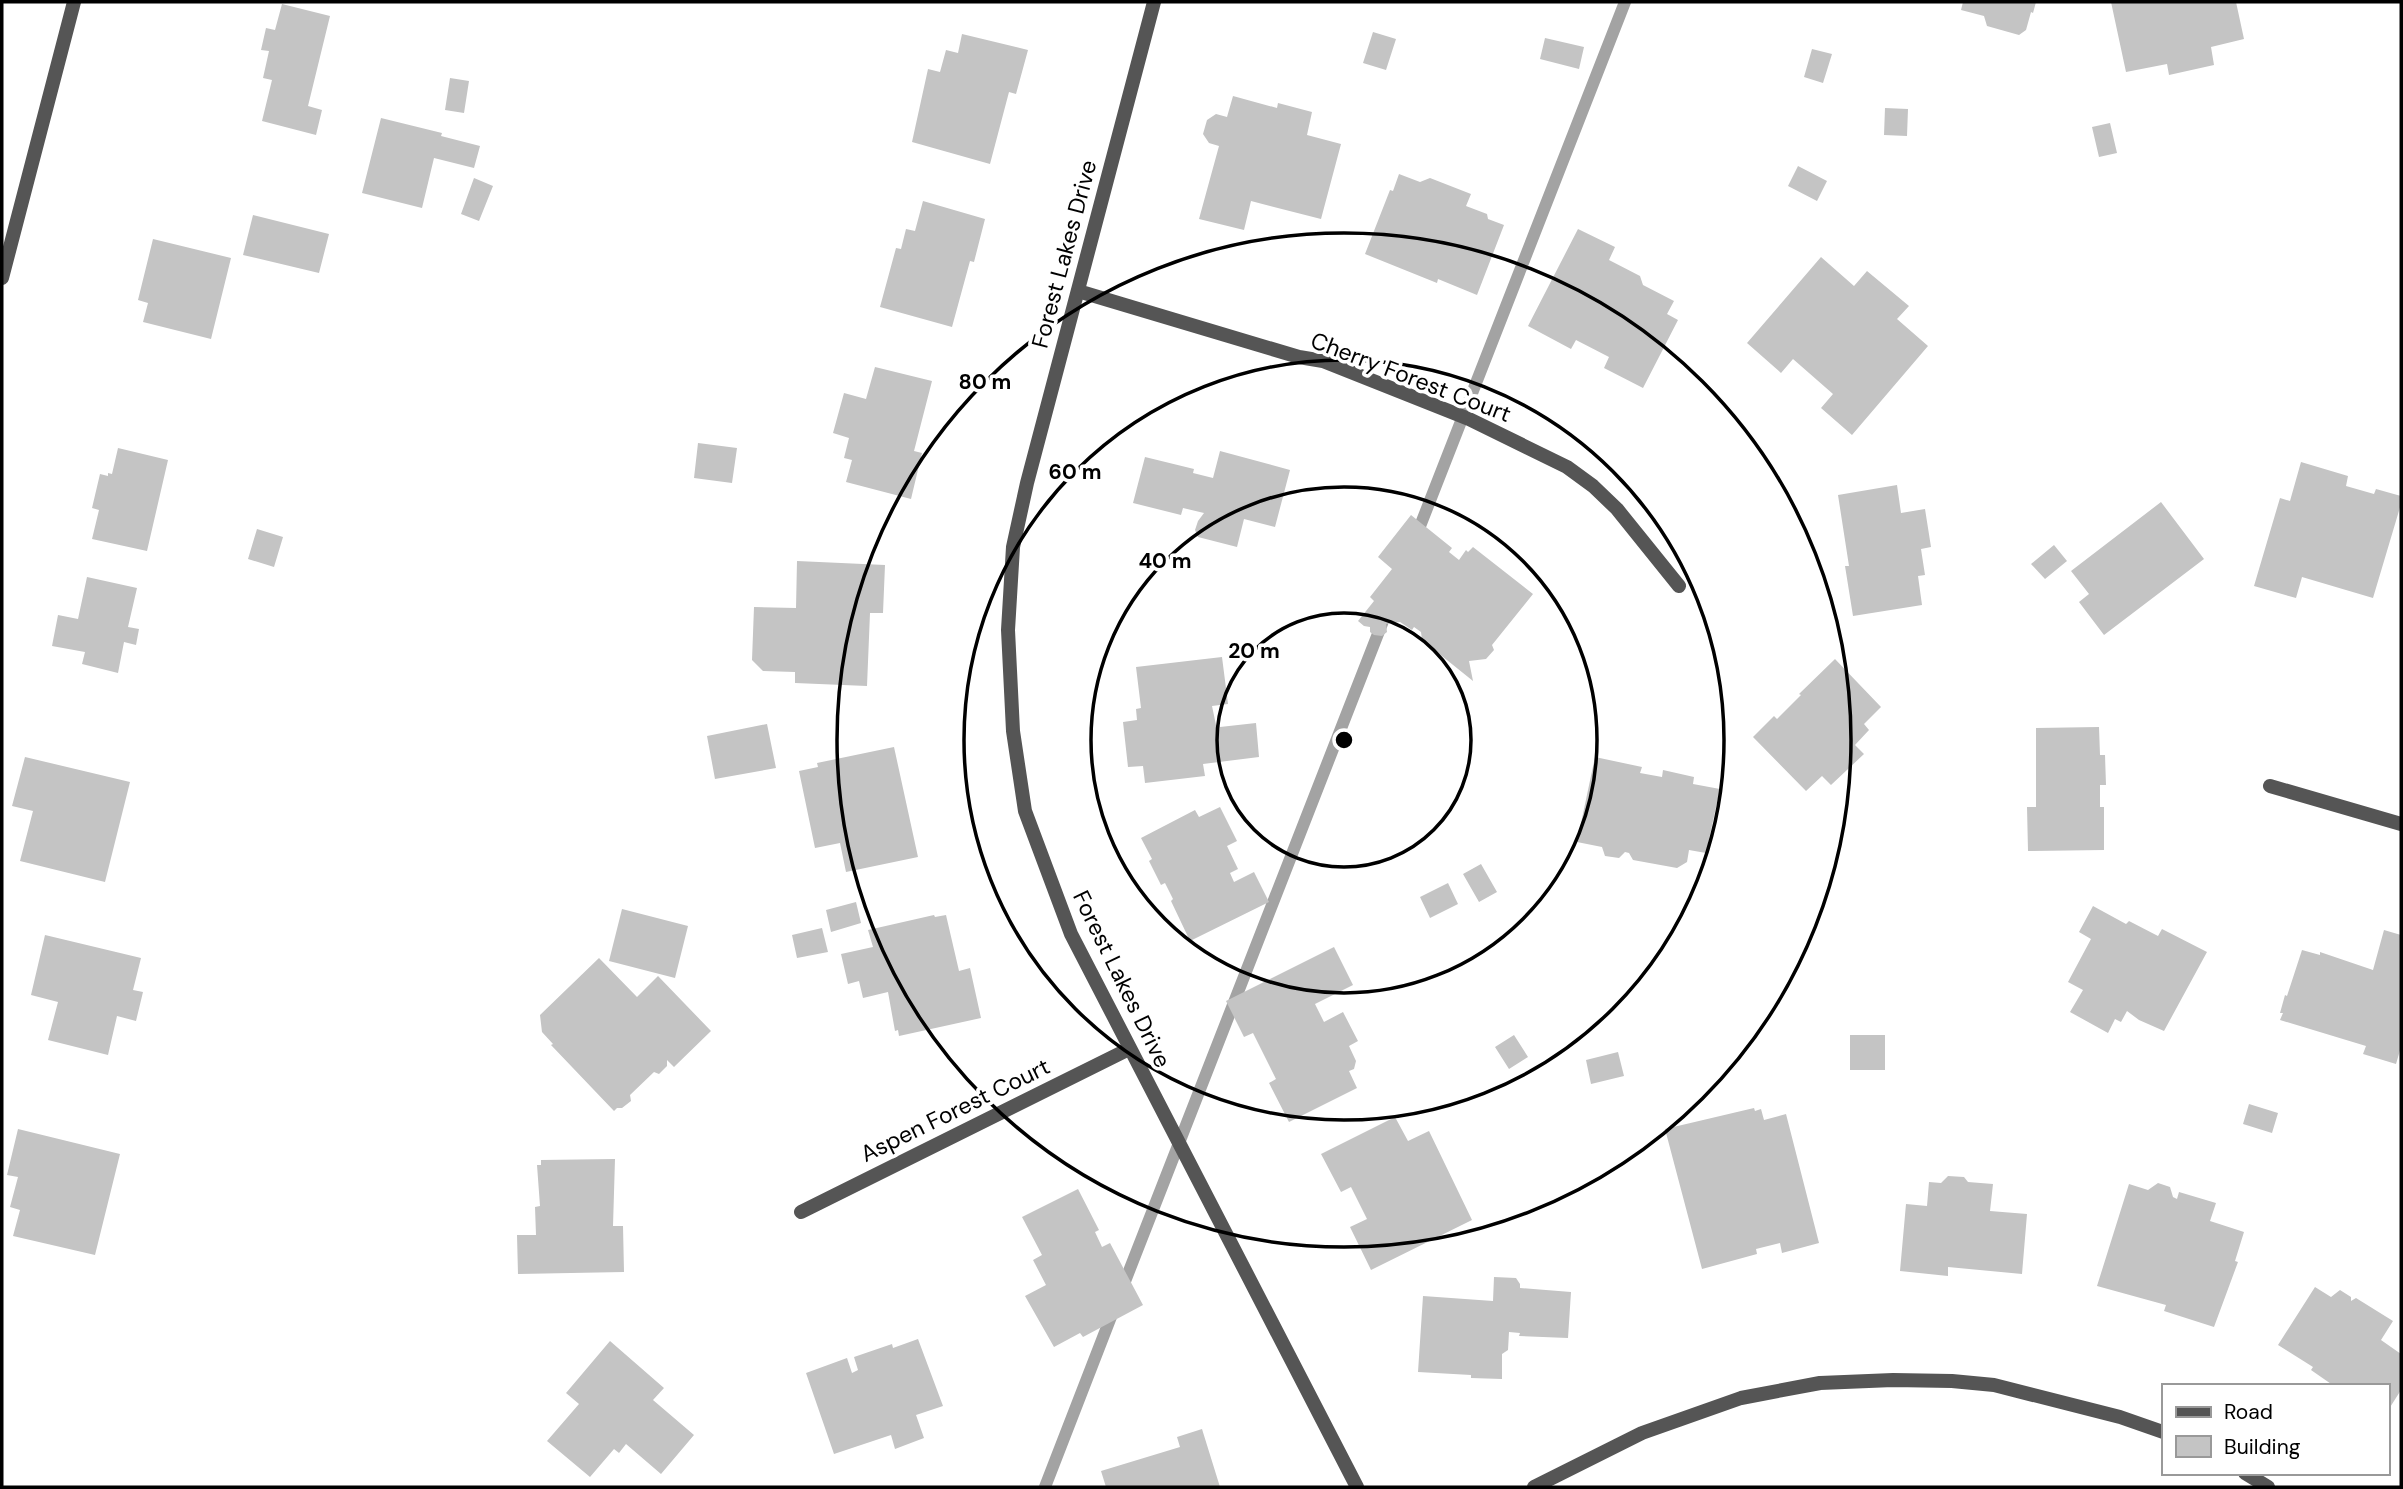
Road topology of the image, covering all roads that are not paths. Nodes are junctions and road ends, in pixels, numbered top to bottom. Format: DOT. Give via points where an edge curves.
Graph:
graph roads {
  1 [pos="74,2"];
  2 [pos="1154,2"];
  3 [pos="2,278"];
  4 [pos="1079,291"];
  5 [pos="1679,586"];
  6 [pos="2270,786"];
  7 [pos="2401,824"];
  8 [pos="1129,1049"];
  9 [pos="800,1212"];
  10 [pos="2162,1432"];
  11 [pos="2248,1475"];
  12 [pos="1357,1487"];
  13 [pos="1534,1487"];
  14 [pos="2268,1487"];
  1 -- 3 [label="street"];
  2 -- 4 [label="street, Forest Lakes Drive"];
  4 -- 5 [label="street, Cherry Forest Court" via="1323,361 1469,419 1567,467 1617,509"];
  4 -- 8 [label="street, Forest Lakes Drive" via="1013,547 1008,630 1013,732 1025,811 1070,934"];
  6 -- 7 [label="street"];
  8 -- 9 [label="street, Aspen Forest Court"];
  8 -- 12 [label="street, Forest Lakes Drive"];
  10 -- 13 [label="street" via="1994,1385 1893,1380 1820,1383 1741,1398 1655,1429"];
  11 -- 14 [label="street"];
}
